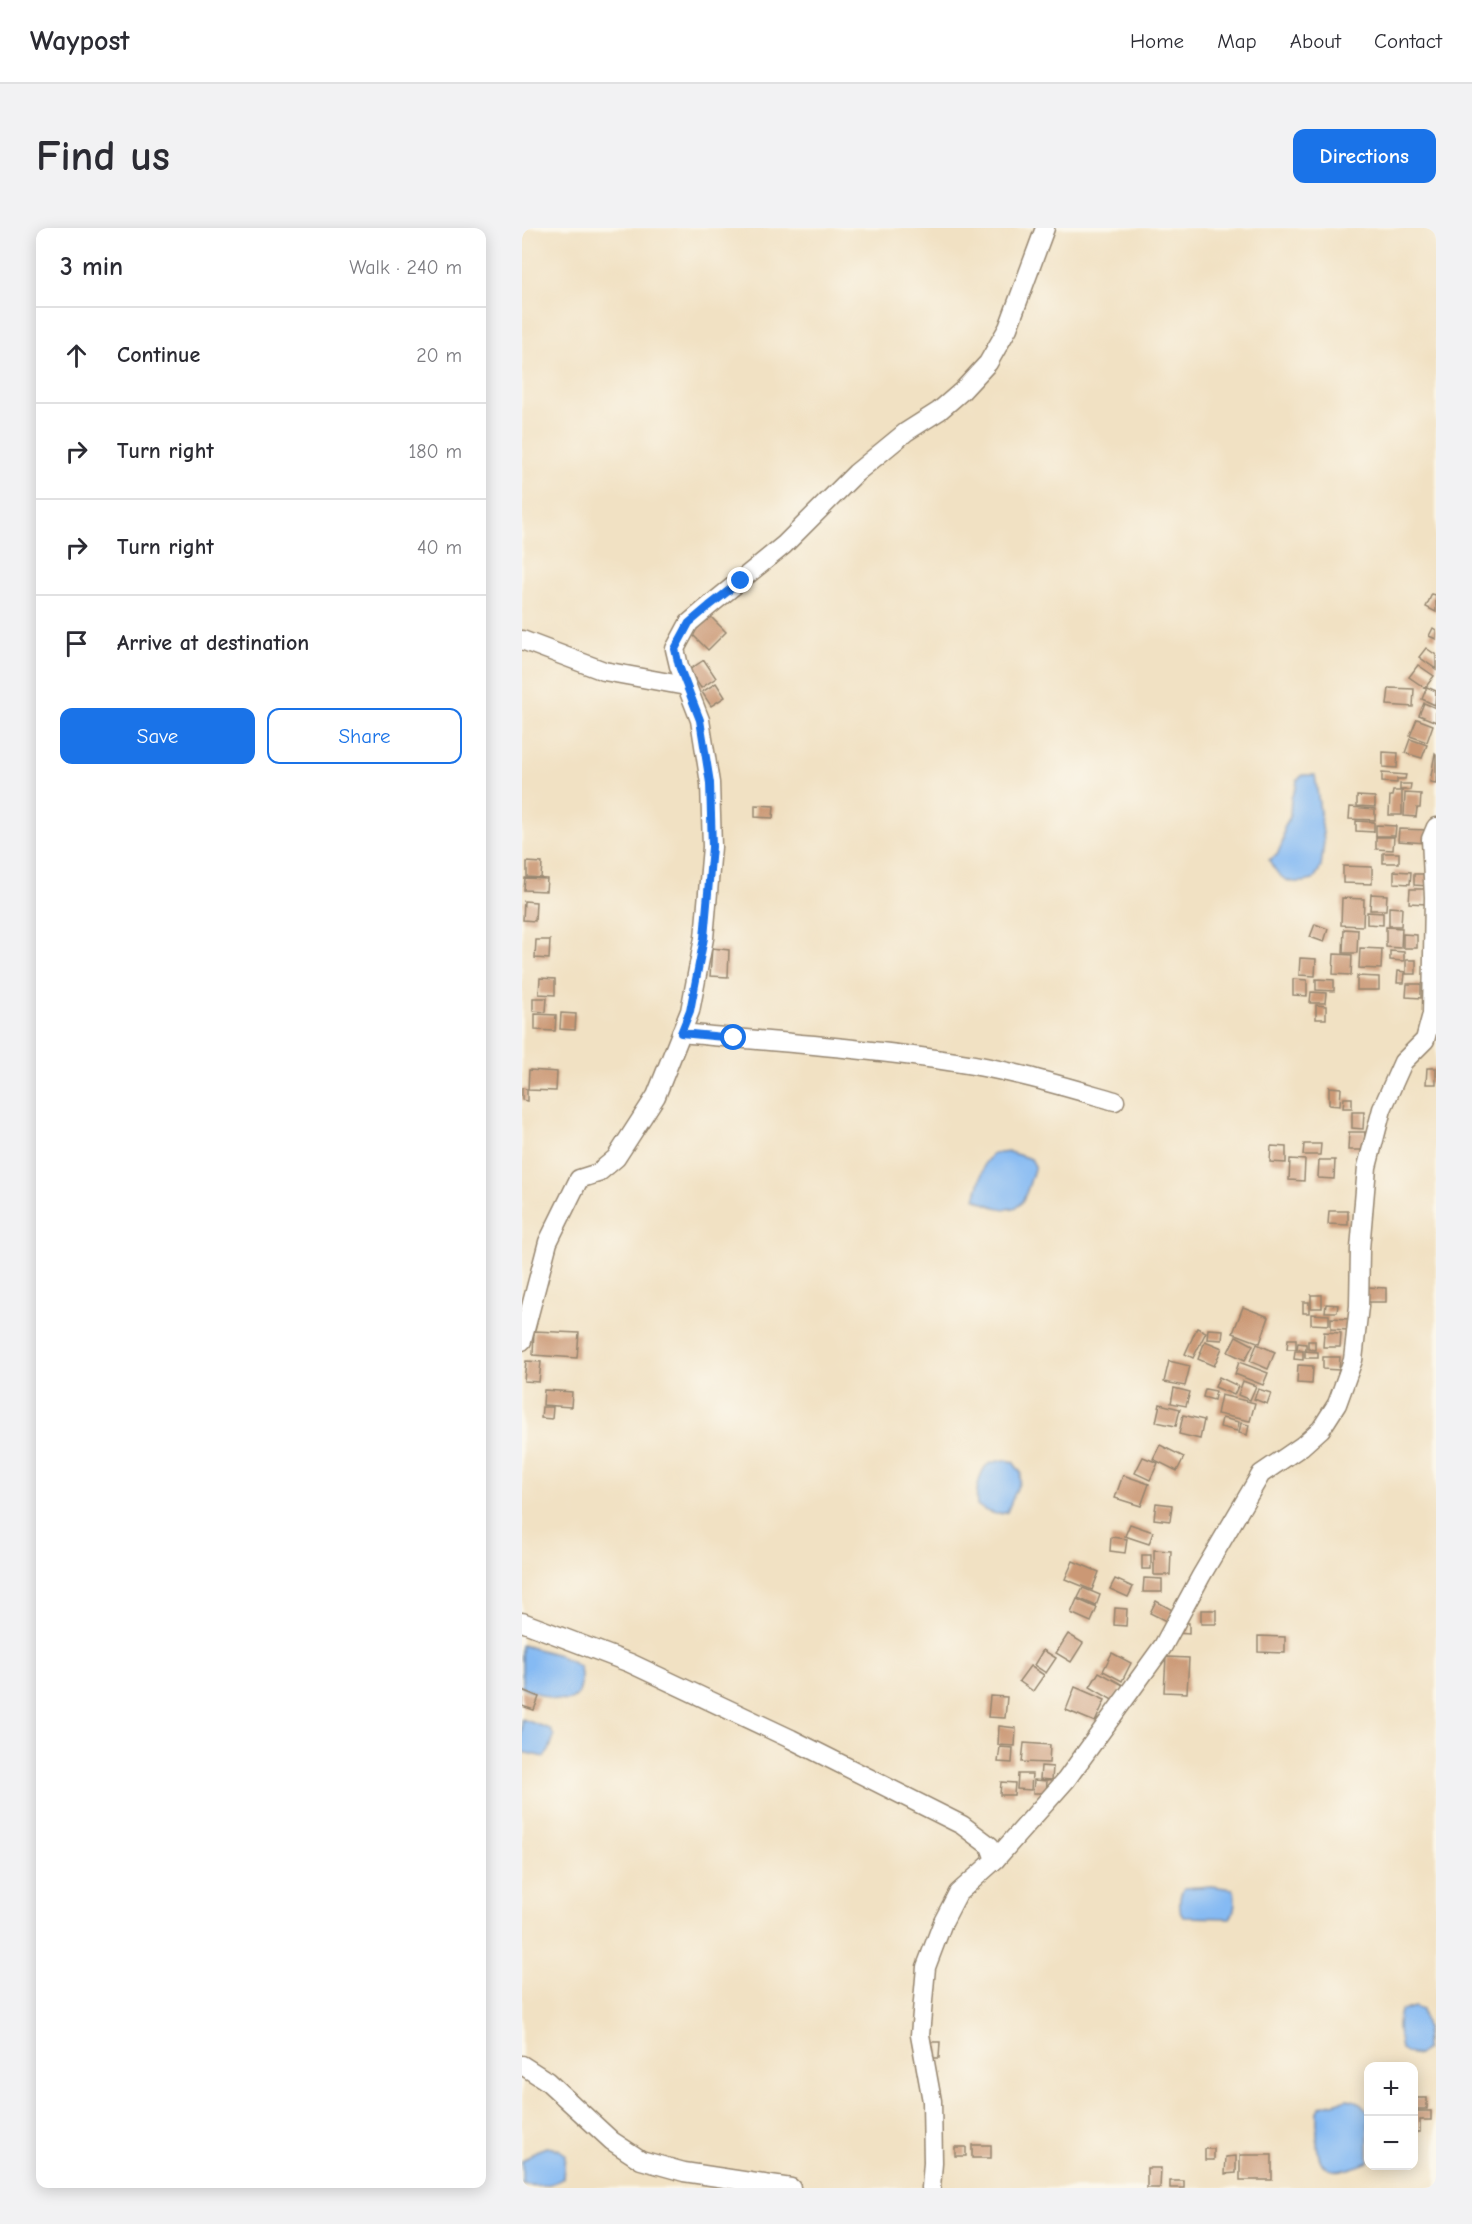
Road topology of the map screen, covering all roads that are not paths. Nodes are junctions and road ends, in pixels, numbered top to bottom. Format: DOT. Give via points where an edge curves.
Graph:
graph roads {
  1 [pos="1044,228"];
  2 [pos="522,640"];
  3 [pos="686,686"];
  4 [pos="1436,828"];
  5 [pos="681,1033"];
  6 [pos="1115,1101"];
  7 [pos="522,1341"];
  8 [pos="522,1622"];
  9 [pos="995,1860"];
  10 [pos="522,2065"];
  11 [pos="790,2188"];
  12 [pos="931,2188"];
  1 -- 3 [label="street" via="1008,328 988,363 962,391 856,473 784,545 689,623 675,649"];
  2 -- 3 [label="street" via="604,671"];
  3 -- 5 [label="street" via="700,720 710,783 712,847 704,938 690,1011"];
  4 -- 9 [label="street" via="1431,839 1432,1014 1425,1040 1403,1062 1382,1109 1367,1167 1353,1360 1337,1404 1321,1429 1261,1474 1163,1646 1066,1780"];
  5 -- 6 [label="street" via="956,1062 1020,1074"];
  5 -- 7 [label="street" via="656,1096 616,1158 598,1173 579,1179 548,1242"];
  8 -- 9 [label="street" via="630,1663 791,1738 962,1825 990,1846"];
  9 -- 12 [label="street" via="958,1893 926,1967 920,2035 932,2101"];
  10 -- 11 [label="street" via="547,2081 612,2141 641,2160 684,2172"];
}
